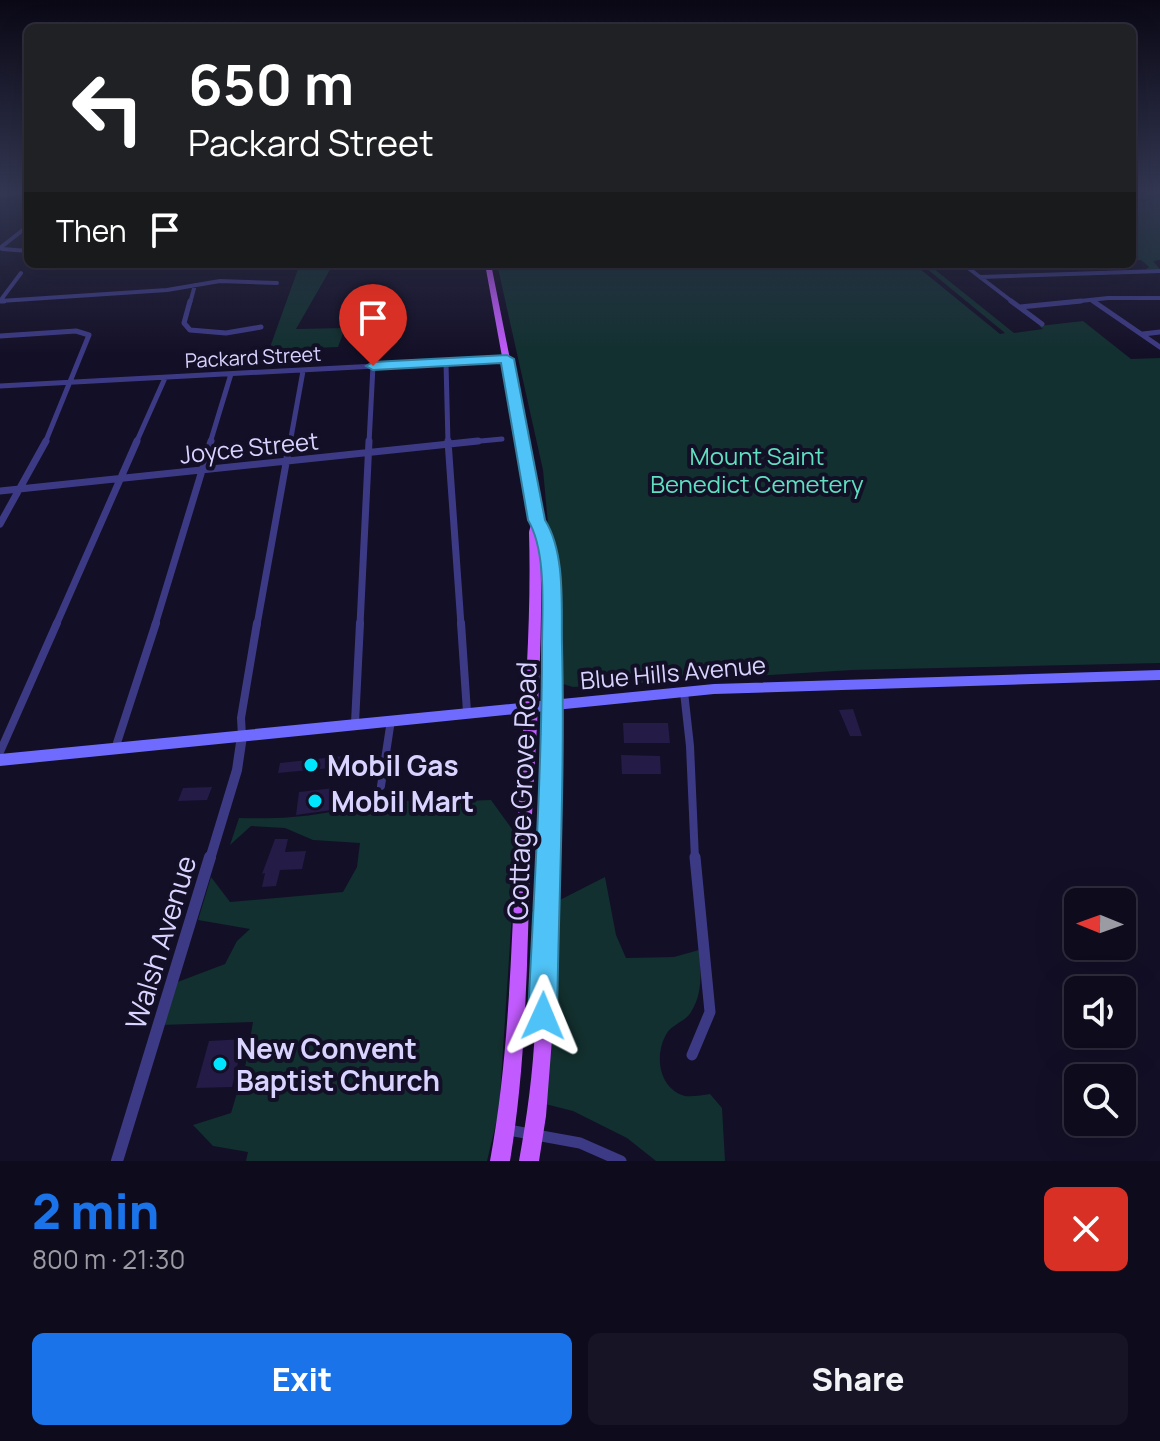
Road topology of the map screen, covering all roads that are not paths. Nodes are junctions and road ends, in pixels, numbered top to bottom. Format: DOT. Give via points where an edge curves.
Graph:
graph roads {
  1 [pos="0,248"];
  2 [pos="24,251"];
  3 [pos="489,268"];
  4 [pos="968,268"];
  5 [pos="1160,271"];
  6 [pos="21,273"];
  7 [pos="980,277"];
  8 [pos="277,283"];
  9 [pos="195,285"];
  10 [pos="1160,298"];
  11 [pos="1092,300"];
  12 [pos="0,301"];
  13 [pos="1020,307"];
  14 [pos="1042,324"];
  15 [pos="383,325"];
  16 [pos="261,327"];
  17 [pos="1160,332"];
  18 [pos="1143,334"];
  19 [pos="0,336"];
  20 [pos="1160,347"];
  21 [pos="507,359"];
  22 [pos="446,363"];
  23 [pos="373,366"];
  24 [pos="303,371"];
  25 [pos="231,374"];
  26 [pos="165,378"];
  27 [pos="73,383"];
  28 [pos="0,386"];
  29 [pos="502,439"];
  30 [pos="449,445"];
  31 [pos="369,453"];
  32 [pos="286,462"];
  33 [pos="202,470"];
  34 [pos="122,478"];
  35 [pos="22,489"];
  36 [pos="0,491"];
  37 [pos="537,520"];
  38 [pos="0,524"];
  39 [pos="1160,675"];
  40 [pos="684,692"];
  41 [pos="552,704"];
  42 [pos="532,705"];
  43 [pos="467,712"];
  44 [pos="391,720"];
  45 [pos="355,723"];
  46 [pos="242,736"];
  47 [pos="115,749"];
  48 [pos="0,752"];
  49 [pos="0,760"];
  50 [pos="381,786"];
  51 [pos="692,1055"];
  52 [pos="506,1130"];
  53 [pos="534,1135"];
  54 [pos="117,1161"];
  55 [pos="500,1161"];
  56 [pos="529,1161"];
  57 [pos="621,1161"];
  1 -- 2 [label="street"];
  3 -- 21 [label="main road, Cottage Grove Road"];
  4 -- 7 [label="street"];
  5 -- 7 [label="street"];
  6 -- 12 [label="street"];
  7 -- 13 [label="street"];
  8 -- 9 [label="street"];
  9 -- 12 [label="street"];
  9 -- 16 [label="street" via="184,323 190,330"];
  10 -- 11 [label="street"];
  11 -- 13 [label="street"];
  11 -- 18 [label="street"];
  13 -- 14 [label="street"];
  15 -- 23 [label="street"];
  17 -- 18 [label="street"];
  18 -- 20 [label="street"];
  19 -- 27 [label="street" via="89,335"];
  21 -- 22 [label="street, Packard Street"];
  21 -- 37 [label="main road, Cottage Grove Road"];
  22 -- 23 [label="street, Packard Street"];
  22 -- 30 [label="street"];
  23 -- 24 [label="street, Packard Street"];
  23 -- 31 [label="street"];
  24 -- 25 [label="street, Packard Street"];
  24 -- 32 [label="street"];
  25 -- 26 [label="street, Packard Street"];
  25 -- 33 [label="street"];
  26 -- 27 [label="street, Packard Street"];
  26 -- 34 [label="street"];
  27 -- 28 [label="street, Packard Street"];
  27 -- 35 [label="street"];
  29 -- 30 [label="street, Joyce Street"];
  30 -- 31 [label="street, Joyce Street"];
  30 -- 43 [label="street"];
  31 -- 32 [label="street, Joyce Street"];
  31 -- 45 [label="street"];
  32 -- 33 [label="street, Joyce Street"];
  32 -- 46 [label="street"];
  33 -- 34 [label="street, Joyce Street"];
  33 -- 47 [label="street"];
  34 -- 35 [label="street, Joyce Street"];
  34 -- 48 [label="street"];
  35 -- 36 [label="street, Joyce Street"];
  35 -- 38 [label="street"];
  37 -- 41 [label="main road, Cottage Grove Road" via="547,548 551,597"];
  37 -- 42 [label="main road, Cottage Grove Road"];
  39 -- 40 [label="main road, Blue Hills Avenue"];
  40 -- 41 [label="main road, Blue Hills Avenue"];
  40 -- 51 [label="street" via="710,1012"];
  41 -- 42 [label="main road, Blue Hills Avenue"];
  41 -- 53 [label="main road, Cottage Grove Road" via="543,1016"];
  42 -- 43 [label="main road, Blue Hills Avenue"];
  42 -- 52 [label="main road, Cottage Grove Road"];
  43 -- 44 [label="main road, Blue Hills Avenue"];
  44 -- 45 [label="main road, Blue Hills Avenue"];
  44 -- 50 [label="street"];
  45 -- 46 [label="main road, Blue Hills Avenue"];
  46 -- 47 [label="main road, Blue Hills Avenue"];
  46 -- 54 [label="street, Walsh Avenue" via="237,770"];
  47 -- 49 [label="main road, Blue Hills Avenue"];
  52 -- 53 [label="street"];
  52 -- 55 [label="main road, Cottage Grove Road"];
  53 -- 56 [label="main road, Cottage Grove Road"];
  53 -- 57 [label="street" via="561,1137"];
}
